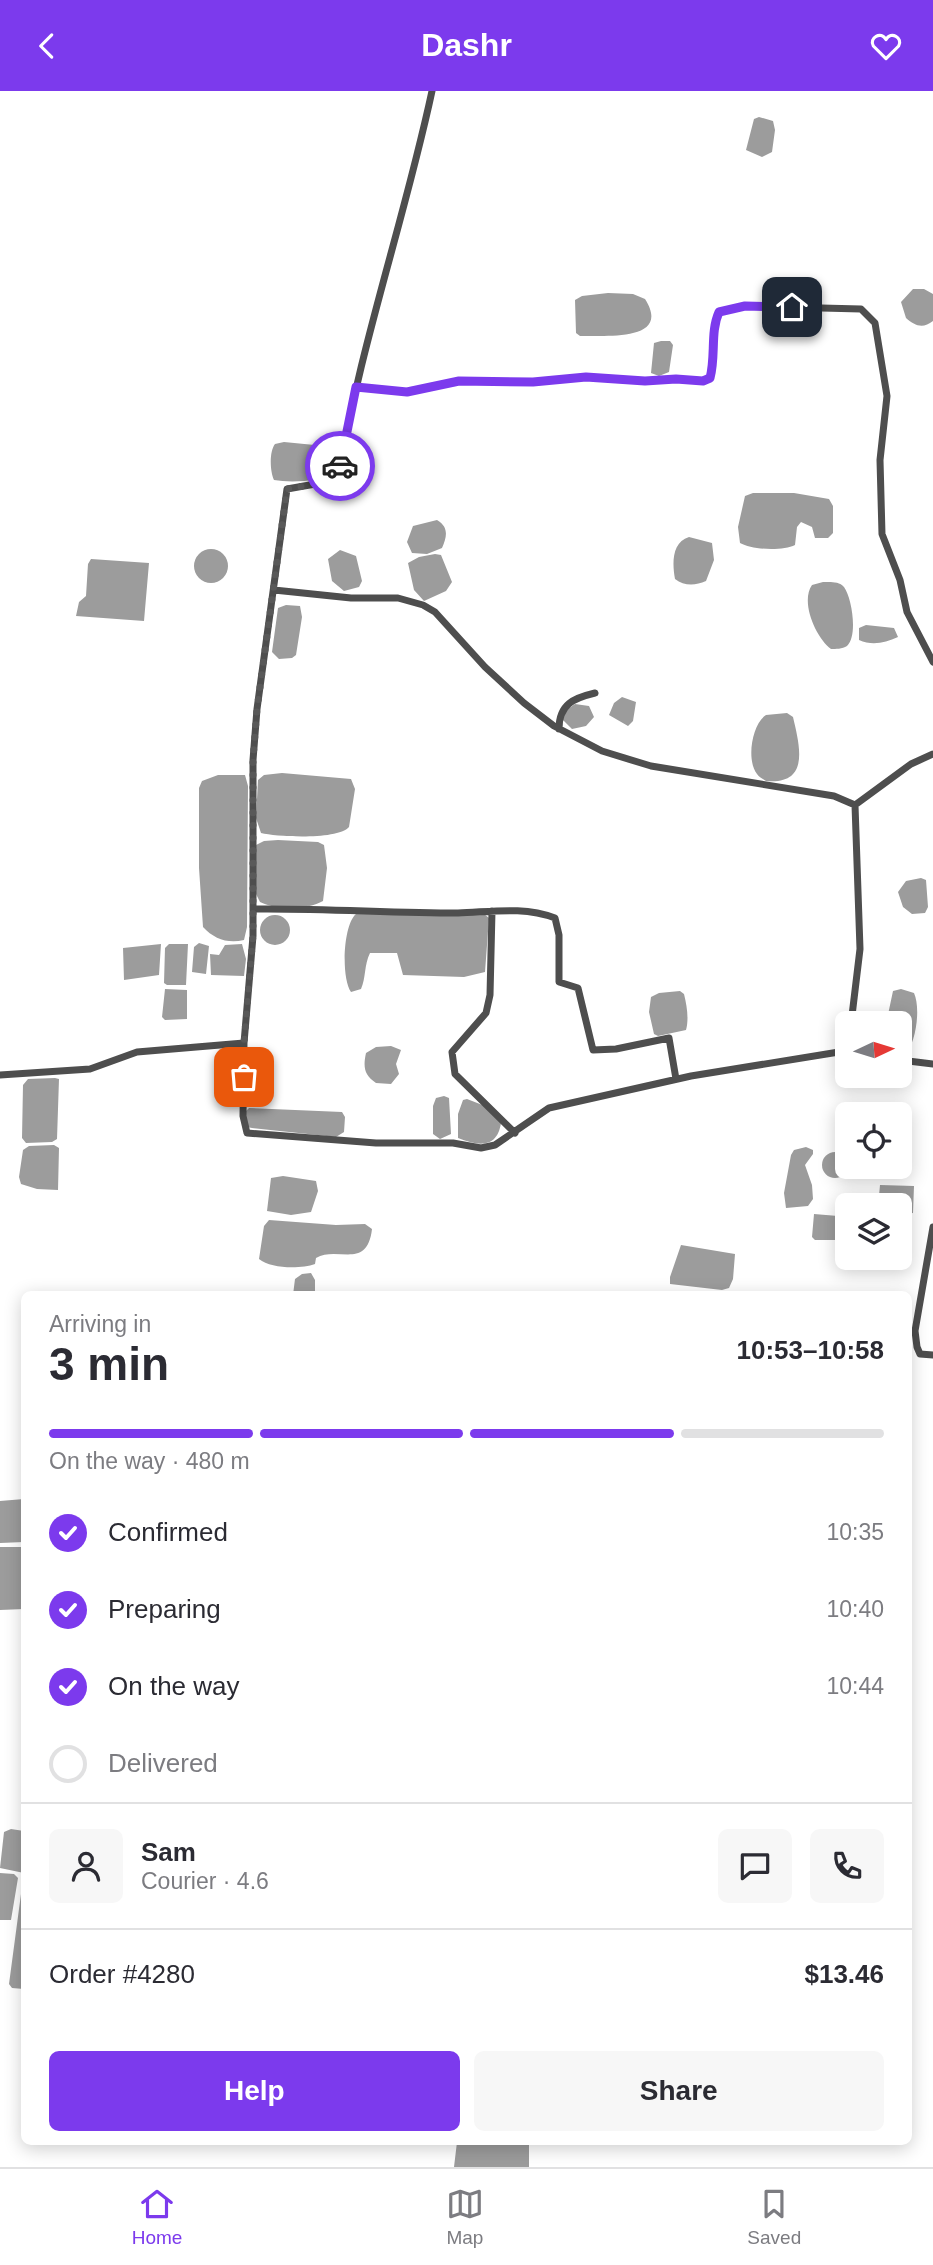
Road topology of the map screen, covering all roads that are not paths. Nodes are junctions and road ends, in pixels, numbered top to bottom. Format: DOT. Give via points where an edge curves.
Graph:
graph roads {
  1 [pos="432,91"];
  2 [pos="356,387"];
  3 [pos="274,590"];
  4 [pos="933,662"];
  5 [pos="595,693"];
  6 [pos="559,729"];
  7 [pos="933,754"];
  8 [pos="855,805"];
  9 [pos="253,909"];
  10 [pos="492,911"];
  11 [pos="852,1011"];
  12 [pos="244,1043"];
  13 [pos="835,1052"];
  14 [pos="912,1061"];
  15 [pos="933,1064"];
  16 [pos="0,1075"];
  17 [pos="676,1079"];
  18 [pos="515,1133"];
  19 [pos="933,1227"];
  20 [pos="933,1355"];
  1 -- 2 [label="street"];
  2 -- 3 [label="street" via="338,480 287,489"];
  2 -- 4 [label="street" via="407,392 459,381 586,377 703,381 710,378 713,367 719,312 745,306 861,309 875,323 887,396 880,460 882,534 907,612"];
  3 -- 6 [label="street" via="398,598 423,605 504,685"];
  3 -- 9 [label="street" via="253,760"];
  5 -- 6 [label="street" via="568,702"];
  6 -- 8 [label="street" via="602,751 651,766 834,796"];
  7 -- 8 [label="street" via="911,764"];
  8 -- 11 [label="street" via="860,949"];
  9 -- 10 [label="street"];
  9 -- 12 [label="street"];
  10 -- 17 [label="street" via="524,911 555,918 559,982 578,988 593,1050 668,1038"];
  10 -- 18 [label="street" via="486,1013 452,1052 456,1075"];
  12 -- 16 [label="street" via="137,1052 90,1069"];
  12 -- 18 [label="street" via="247,1133 481,1148"];
  13 -- 17 [label="street"];
  14 -- 15 [label="street"];
  17 -- 18 [label="street" via="549,1108"];
  19 -- 20 [label="street" via="915,1331 920,1355"];
}
